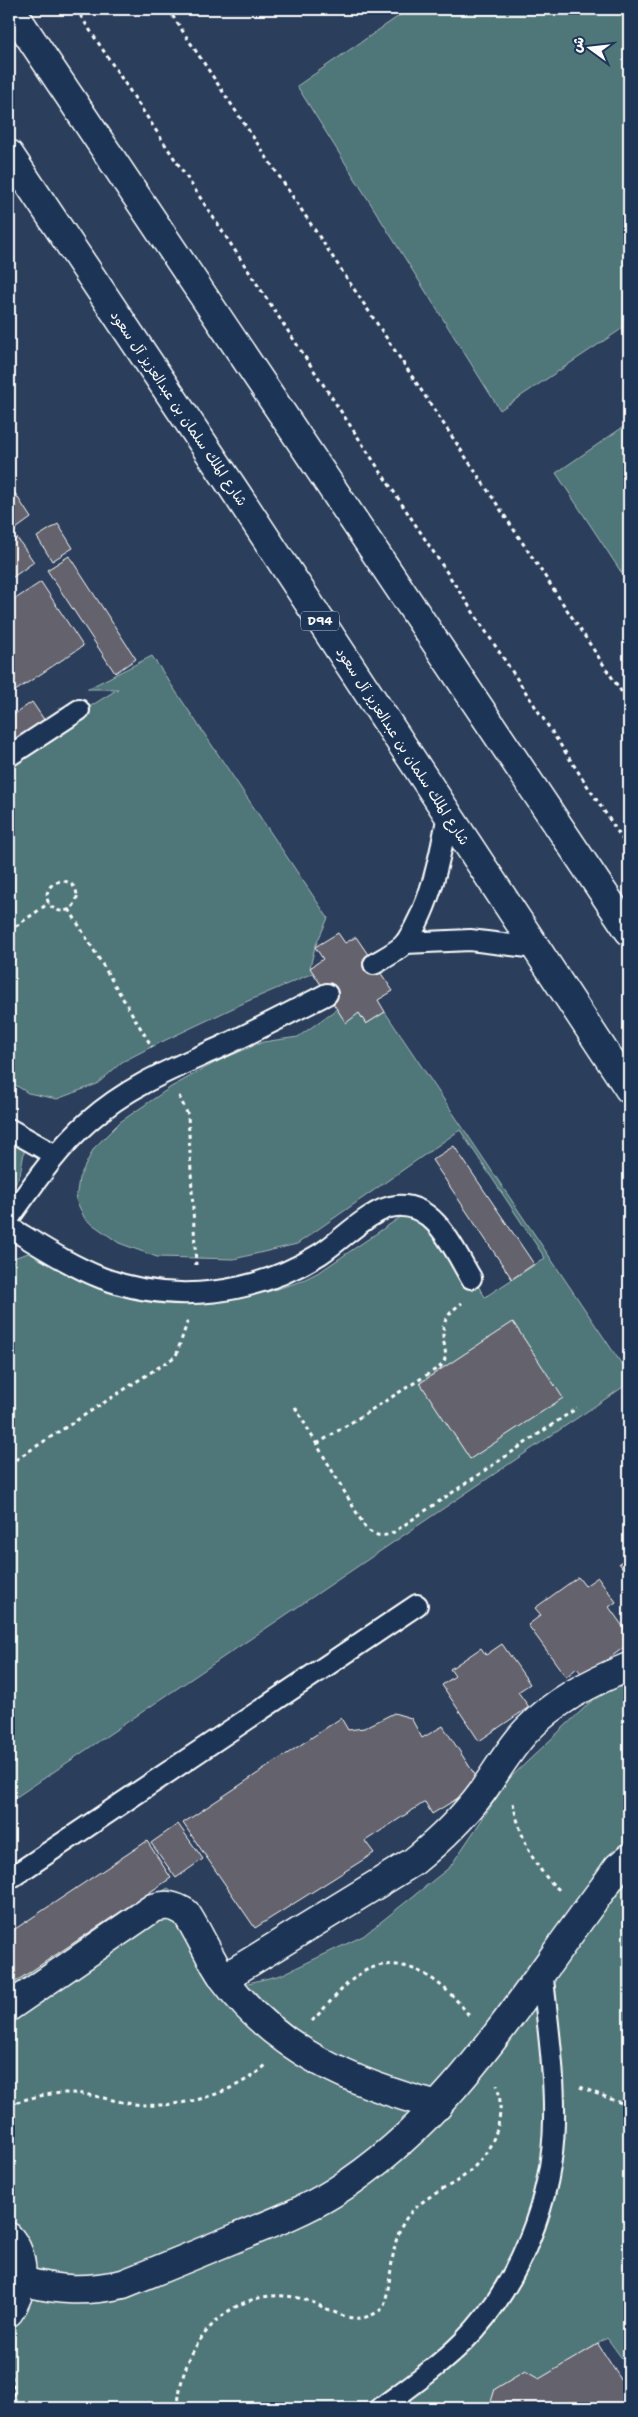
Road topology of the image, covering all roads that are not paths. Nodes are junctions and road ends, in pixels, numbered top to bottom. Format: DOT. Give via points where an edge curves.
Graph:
graph roads {
  1 [pos="11,9"];
  2 [pos="9,154"];
  3 [pos="79,710"];
  4 [pos="9,756"];
  5 [pos="448,814"];
  6 [pos="629,931"];
  7 [pos="405,943"];
  8 [pos="536,948"];
  9 [pos="374,964"];
  10 [pos="327,994"];
  11 [pos="629,1089"];
  12 [pos="9,1130"];
  13 [pos="56,1155"];
  14 [pos="9,1218"];
  15 [pos="9,1227"];
  16 [pos="471,1278"];
  17 [pos="417,1605"];
  18 [pos="626,1668"];
  19 [pos="629,1858"];
  20 [pos="9,1879"];
  21 [pos="542,1970"];
  22 [pos="224,1978"];
  23 [pos="9,2006"];
  24 [pos="438,2106"];
  25 [pos="9,2237"];
  26 [pos="22,2281"];
  27 [pos="9,2312"];
  28 [pos="380,2408"];
  1 -- 6 [label="main road"];
  2 -- 5 [label="main road, شارع الملك سلمان بن عبدالعزيز آل سعود / D94"];
  3 -- 4 [label="lane"];
  5 -- 7 [label="lane" via="433,881"];
  5 -- 8 [label="main road, شارع الملك سلمان بن عبدالعزيز آل سعود / D94"];
  7 -- 8 [label="lane" via="470,940"];
  7 -- 9 [label="lane"];
  8 -- 11 [label="main road, شارع الملك سلمان بن عبدالعزيز آل سعود / D94"];
  10 -- 13 [label="lane" via="230,1043 166,1070 88,1122"];
  12 -- 13 [label="lane"];
  13 -- 14 [label="lane"];
  15 -- 16 [label="lane" via="102,1278 157,1291 198,1293 262,1282 320,1254 375,1214 396,1206 417,1208 435,1221"];
  17 -- 20 [label="lane"];
  18 -- 22 [label="main road" via="589,1683 556,1704 526,1730 463,1816 413,1862"];
  19 -- 21 [label="main road" via="618,1867"];
  21 -- 24 [label="main road" via="465,2076"];
  21 -- 28 [label="lane" via="554,2122 550,2162 532,2232 512,2275 465,2340 436,2368"];
  22 -- 23 [label="main road" via="186,1913 176,1906 164,1905 152,1908"];
  22 -- 24 [label="main road" via="259,2018 289,2044 361,2081 399,2096"];
  24 -- 26 [label="main road" via="409,2137 364,2172 333,2193 265,2226 123,2284 98,2290 72,2291"];
  25 -- 26 [label="main road" via="20,2260"];
  26 -- 27 [label="main road" via="16,2302"];
}
